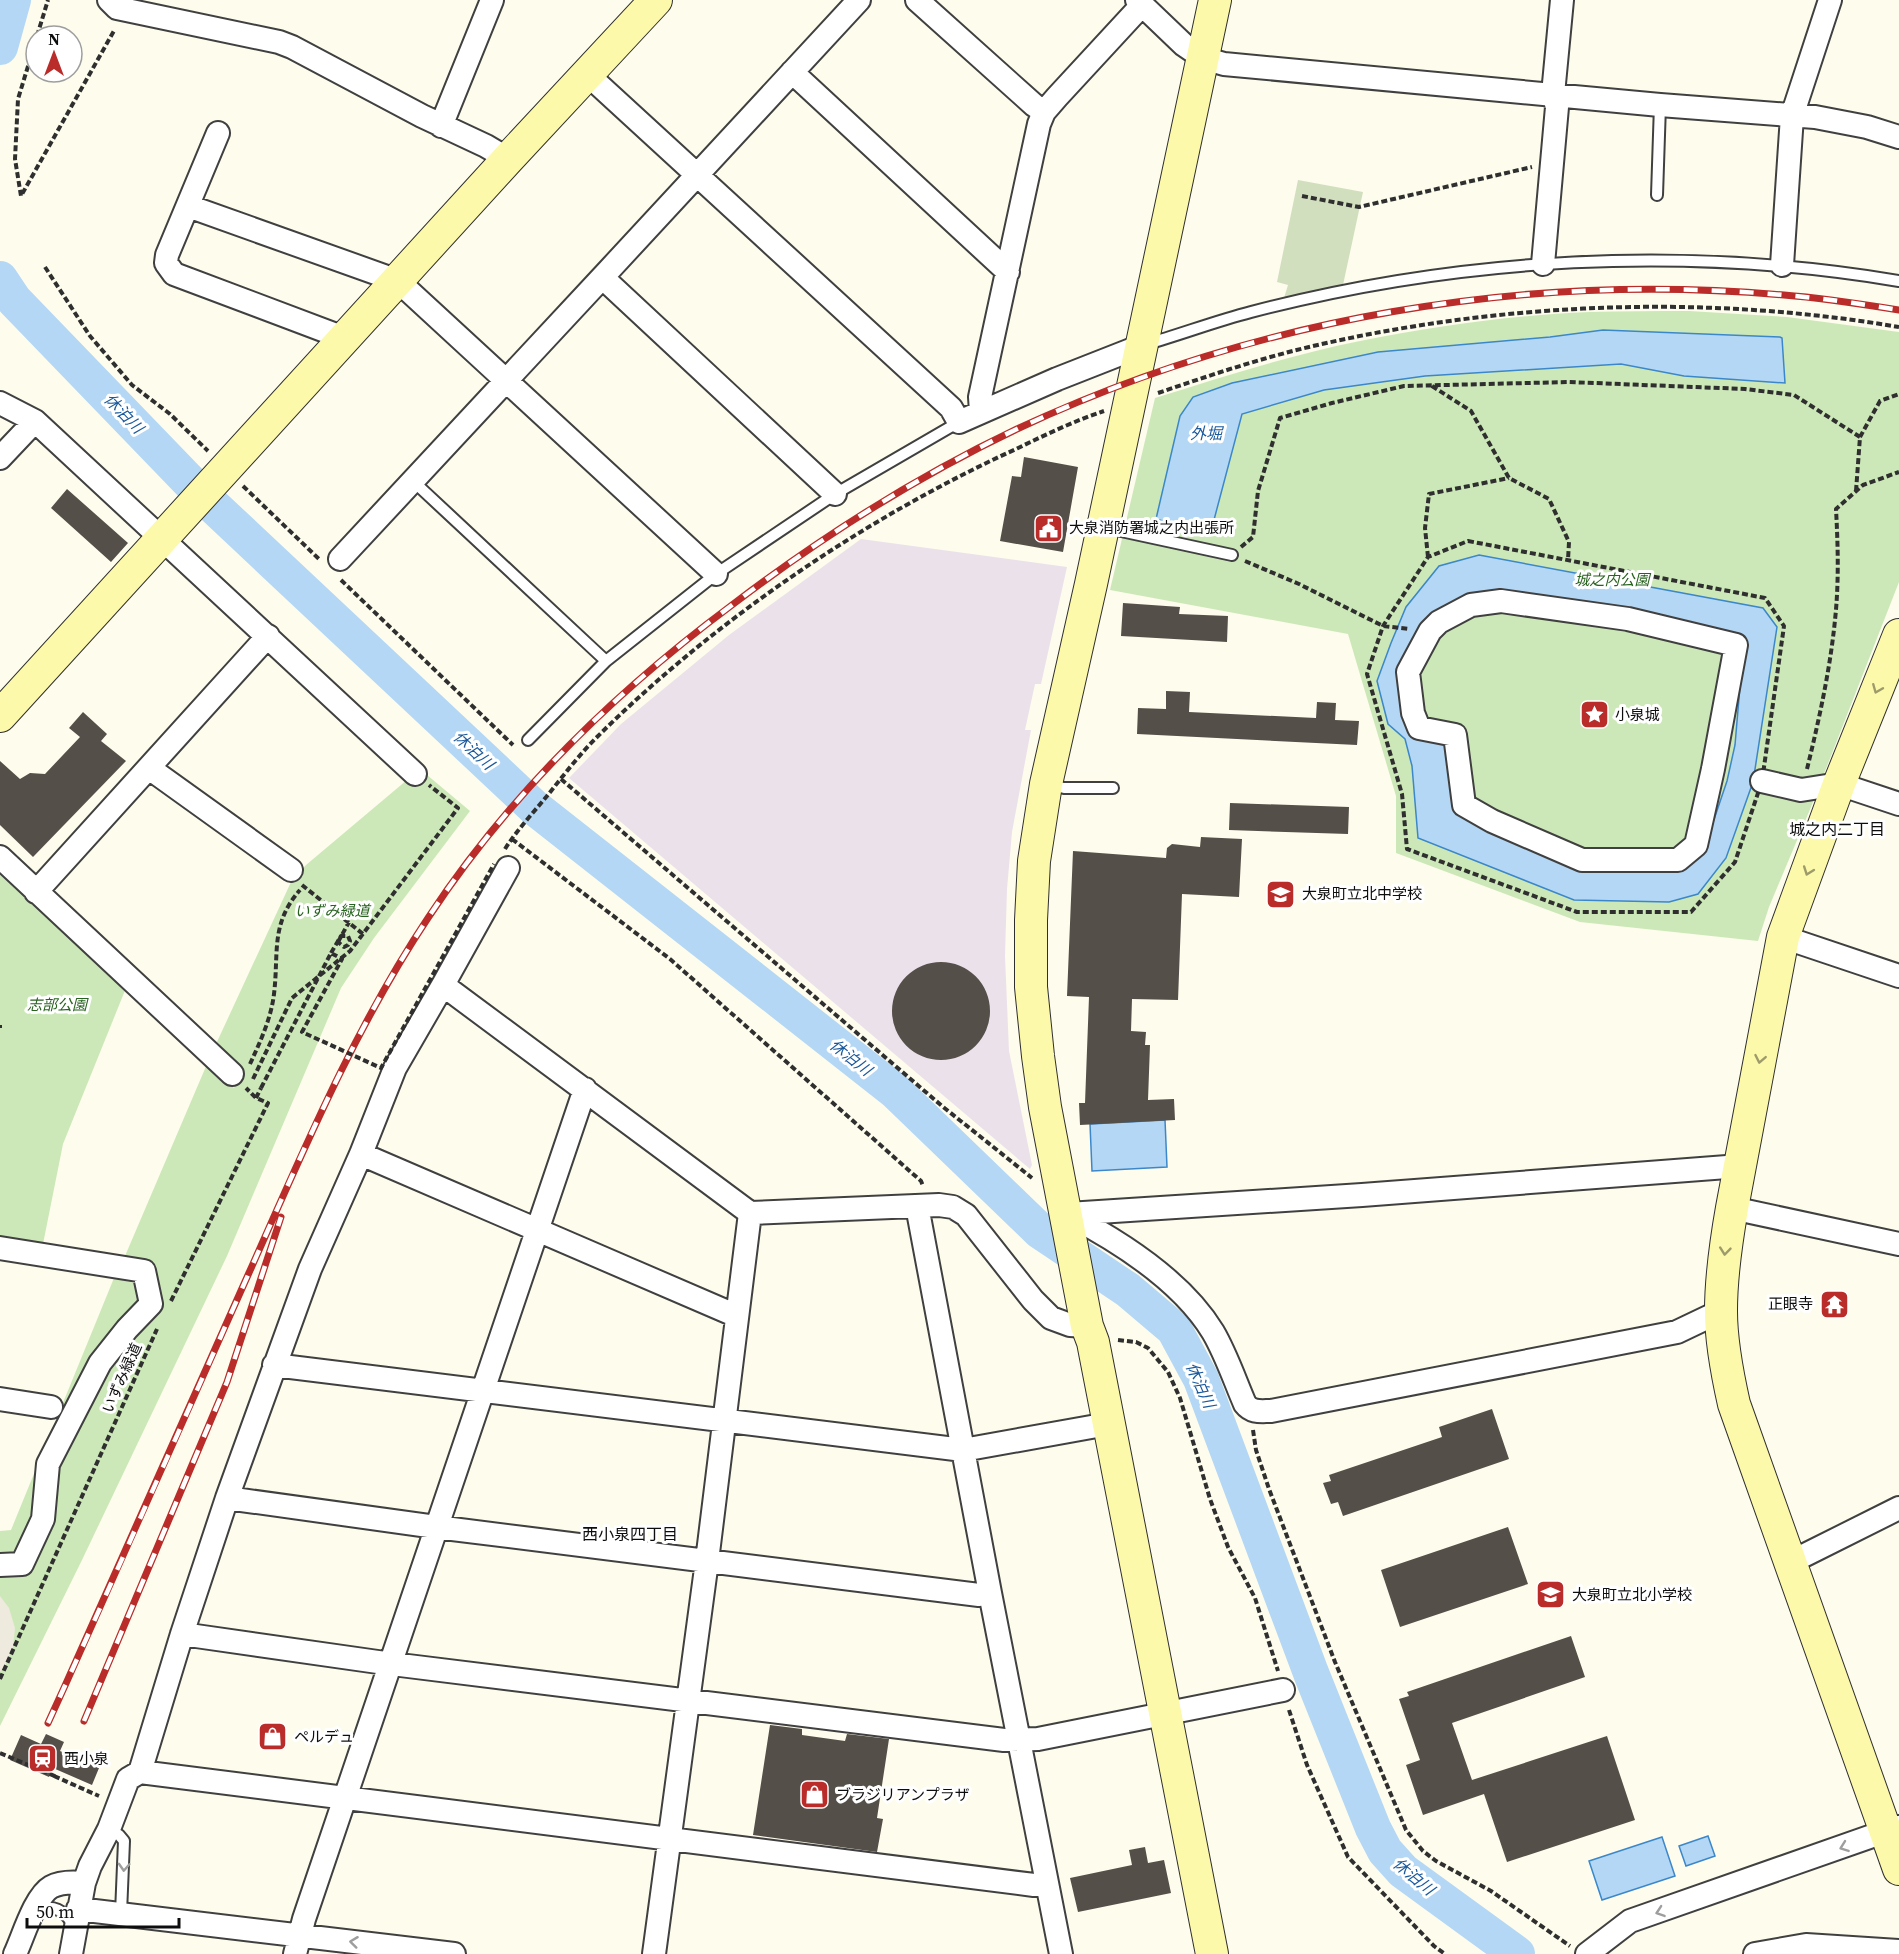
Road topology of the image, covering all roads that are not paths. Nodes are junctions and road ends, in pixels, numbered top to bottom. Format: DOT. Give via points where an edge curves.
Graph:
graph roads {
  1 [pos="109,0"];
  2 [pos="492,0"];
  3 [pos="656,0"];
  4 [pos="859,0"];
  5 [pos="917,0"];
  6 [pos="1215,0"];
  7 [pos="1562,0"];
  8 [pos="1830,0"];
  9 [pos="1139,2"];
  10 [pos="1203,58"];
  11 [pos="792,72"];
  12 [pos="587,74"];
  13 [pos="1553,94"];
  14 [pos="1660,105"];
  15 [pos="1044,112"];
  16 [pos="1792,116"];
  17 [pos="441,126"];
  18 [pos="218,133"];
  19 [pos="1899,137"];
  20 [pos="508,159"];
  21 [pos="697,173"];
  22 [pos="1658,195"];
  23 [pos="188,206"];
  24 [pos="1543,264"];
  25 [pos="1782,265"];
  26 [pos="1008,272"];
  27 [pos="603,278"];
  28 [pos="398,281"];
  29 [pos="1899,281"];
  30 [pos="344,338"];
  31 [pos="1141,346"];
  32 [pos="507,381"];
  33 [pos="0,403"];
  34 [pos="981,412"];
  35 [pos="35,421"];
  36 [pos="959,423"];
  37 [pos="0,458"];
  38 [pos="413,481"];
  39 [pos="836,494"];
  40 [pos="1103,527"];
  41 [pos="162,537"];
  42 [pos="1232,555"];
  43 [pos="334,563"];
  44 [pos="716,574"];
  45 [pos="1899,635"];
  46 [pos="268,636"];
  47 [pos="606,661"];
  48 [pos="0,716"];
  49 [pos="528,740"];
  50 [pos="149,768"];
  51 [pos="1713,769"];
  52 [pos="415,774"];
  53 [pos="1757,779"];
  54 [pos="1047,784"];
  55 [pos="1839,784"];
  56 [pos="1113,788"];
  57 [pos="1899,804"];
  58 [pos="0,857"];
  59 [pos="501,866"];
  60 [pos="297,878"];
  61 [pos="36,892"];
  62 [pos="1783,937"];
  63 [pos="1899,976"];
  64 [pos="443,985"];
  65 [pos="240,1082"];
  66 [pos="585,1089"];
  67 [pos="361,1154"];
  68 [pos="1740,1166"];
  69 [pos="925,1206"];
  70 [pos="1732,1208"];
  71 [pos="750,1213"];
  72 [pos="1069,1225"];
  73 [pos="537,1230"];
  74 [pos="1899,1244"];
  75 [pos="0,1248"];
  76 [pos="1721,1311"];
  77 [pos="736,1316"];
  78 [pos="1090,1334"];
  79 [pos="274,1365"];
  80 [pos="482,1391"];
  81 [pos="0,1399"];
  82 [pos="51,1407"];
  83 [pos="725,1420"];
  84 [pos="1108,1424"];
  85 [pos="963,1450"];
  86 [pos="227,1498"];
  87 [pos="1899,1508"];
  88 [pos="436,1527"];
  89 [pos="1789,1559"];
  90 [pos="707,1561"];
  91 [pos="0,1565"];
  92 [pos="990,1593"];
  93 [pos="182,1634"];
  94 [pos="392,1664"];
  95 [pos="1283,1690"];
  96 [pos="687,1699"];
  97 [pos="1165,1714"];
  98 [pos="1020,1740"];
  99 [pos="140,1772"];
  100 [pos="345,1798"];
  101 [pos="109,1829"];
  102 [pos="1893,1829"];
  103 [pos="669,1839"];
  104 [pos="1899,1869"];
  105 [pos="84,1883"];
  106 [pos="1047,1884"];
  107 [pos="121,1913"];
  108 [pos="33,1914"];
  109 [pos="76,1919"];
  110 [pos="297,1944"];
  111 [pos="1589,1951"];
  112 [pos="1899,1951"];
  113 [pos="15,1954"];
  114 [pos="71,1954"];
  115 [pos="454,1954"];
  116 [pos="654,1954"];
  117 [pos="1061,1954"];
  118 [pos="1212,1954"];
  119 [pos="1755,1954"];
  1 -- 17 [label="street" via="117,8 286,45"];
  2 -- 17 [label="street"];
  3 -- 12 [label="street"];
  4 -- 11 [label="street"];
  5 -- 15 [label="street"];
  6 -- 10 [label="street"];
  7 -- 13 [label="street"];
  8 -- 16 [label="street"];
  9 -- 10 [label="street"];
  9 -- 15 [label="street"];
  10 -- 13 [label="street" via="1224,64"];
  10 -- 31 [label="street"];
  11 -- 21 [label="street"];
  11 -- 26 [label="street"];
  12 -- 20 [label="street"];
  12 -- 21 [label="street"];
  13 -- 14 [label="street"];
  13 -- 24 [label="street" via="1557,107"];
  14 -- 16 [label="street"];
  14 -- 22 [label="lane"];
  15 -- 26 [label="street"];
  16 -- 19 [label="street" via="1842,122"];
  16 -- 25 [label="street"];
  17 -- 20 [label="street"];
  18 -- 23 [label="street"];
  20 -- 28 [label="street"];
  21 -- 27 [label="street"];
  21 -- 36 [label="street" via="951,408"];
  23 -- 28 [label="street"];
  23 -- 30 [label="street" via="167,255 166,263 174,274"];
  24 -- 25 [label="lane" via="1645,260"];
  24 -- 31 [label="lane" via="1450,274 1307,299 1250,312"];
  25 -- 29 [label="lane"];
  26 -- 34 [label="street" via="980,397"];
  27 -- 32 [label="street"];
  27 -- 39 [label="street"];
  28 -- 30 [label="street"];
  28 -- 32 [label="street"];
  30 -- 41 [label="street"];
  31 -- 34 [label="street"];
  31 -- 40 [label="street"];
  32 -- 38 [label="street"];
  32 -- 44 [label="street"];
  33 -- 35 [label="street"];
  34 -- 36 [label="street"];
  35 -- 37 [label="street"];
  35 -- 41 [label="street"];
  36 -- 39 [label="lane"];
  38 -- 43 [label="street"];
  38 -- 47 [label="lane"];
  39 -- 44 [label="lane"];
  40 -- 42 [label="lane"];
  40 -- 54 [label="street"];
  41 -- 46 [label="street"];
  41 -- 48 [label="street"];
  44 -- 47 [label="lane"];
  45 -- 55 [label="street, one-way"];
  46 -- 50 [label="street"];
  46 -- 52 [label="street"];
  47 -- 49 [label="lane"];
  50 -- 60 [label="street"];
  50 -- 61 [label="street"];
  51 -- 51 [label="street" via="1696,845 1678,860 1582,860 1464,805 1455,735 1419,728 1408,672 1439,622 1471,605 1501,601 1628,619 1736,645"];
  53 -- 55 [label="street" via="1801,790"];
  54 -- 56 [label="lane"];
  54 -- 72 [label="street" via="1035,861 1032,987 1045,1107"];
  55 -- 57 [label="street"];
  55 -- 62 [label="street, one-way"];
  58 -- 61 [label="street"];
  59 -- 64 [label="street"];
  61 -- 65 [label="street"];
  62 -- 63 [label="street"];
  62 -- 68 [label="street, one-way"];
  64 -- 66 [label="street"];
  64 -- 67 [label="street" via="395,1068"];
  66 -- 71 [label="street"];
  66 -- 73 [label="street"];
  67 -- 73 [label="street"];
  67 -- 79 [label="street" via="310,1269"];
  68 -- 70 [label="street"];
  68 -- 72 [label="street" via="1362,1195"];
  69 -- 71 [label="street"];
  69 -- 78 [label="street" via="953,1207 966,1215 1051,1318"];
  69 -- 85 [label="street"];
  70 -- 74 [label="street"];
  70 -- 76 [label="street, one-way"];
  71 -- 77 [label="street"];
  72 -- 76 [label="street" via="1108,1237 1193,1303 1214,1334 1245,1404 1254,1411 1271,1411 1677,1332"];
  72 -- 78 [label="street"];
  73 -- 77 [label="street"];
  73 -- 80 [label="street"];
  75 -- 91 [label="street" via="144,1271 151,1304 100,1363 48,1464 43,1519 22,1564"];
  76 -- 89 [label="street" via="1725,1363 1734,1404"];
  77 -- 83 [label="street"];
  78 -- 84 [label="street"];
  79 -- 80 [label="street"];
  79 -- 86 [label="street"];
  80 -- 83 [label="street"];
  80 -- 88 [label="street"];
  81 -- 82 [label="street"];
  83 -- 85 [label="street"];
  83 -- 90 [label="street"];
  84 -- 85 [label="street"];
  84 -- 97 [label="street"];
  85 -- 92 [label="street"];
  86 -- 88 [label="street"];
  86 -- 93 [label="street"];
  87 -- 89 [label="street" via="1805,1555"];
  88 -- 90 [label="street"];
  88 -- 94 [label="street"];
  89 -- 102 [label="street"];
  90 -- 92 [label="street" via="979,1595"];
  90 -- 96 [label="street"];
  92 -- 98 [label="street"];
  93 -- 94 [label="street"];
  93 -- 99 [label="street"];
  94 -- 96 [label="street"];
  94 -- 100 [label="street"];
  95 -- 97 [label="street"];
  96 -- 98 [label="street"];
  96 -- 103 [label="street"];
  97 -- 98 [label="street"];
  97 -- 118 [label="street"];
  98 -- 106 [label="street"];
  99 -- 100 [label="street"];
  99 -- 101 [label="street" via="128,1779"];
  100 -- 103 [label="street"];
  100 -- 110 [label="street"];
  101 -- 105 [label="street"];
  101 -- 107 [label="lane, one-way" via="124,1841"];
  102 -- 104 [label="street"];
  102 -- 111 [label="street, one-way" via="1630,1922"];
  103 -- 106 [label="street"];
  103 -- 116 [label="street"];
  105 -- 108 [label="street" via="50,1887"];
  105 -- 109 [label="street"];
  106 -- 117 [label="street"];
  107 -- 109 [label="street"];
  107 -- 110 [label="street"];
  108 -- 109 [label="lane" via="43,1908 57,1909"];
  108 -- 113 [label="street"];
  109 -- 114 [label="street"];
  115 -- 110 [label="street, one-way"];
  112 -- 119 [label="street" via="1806,1945"];
}
